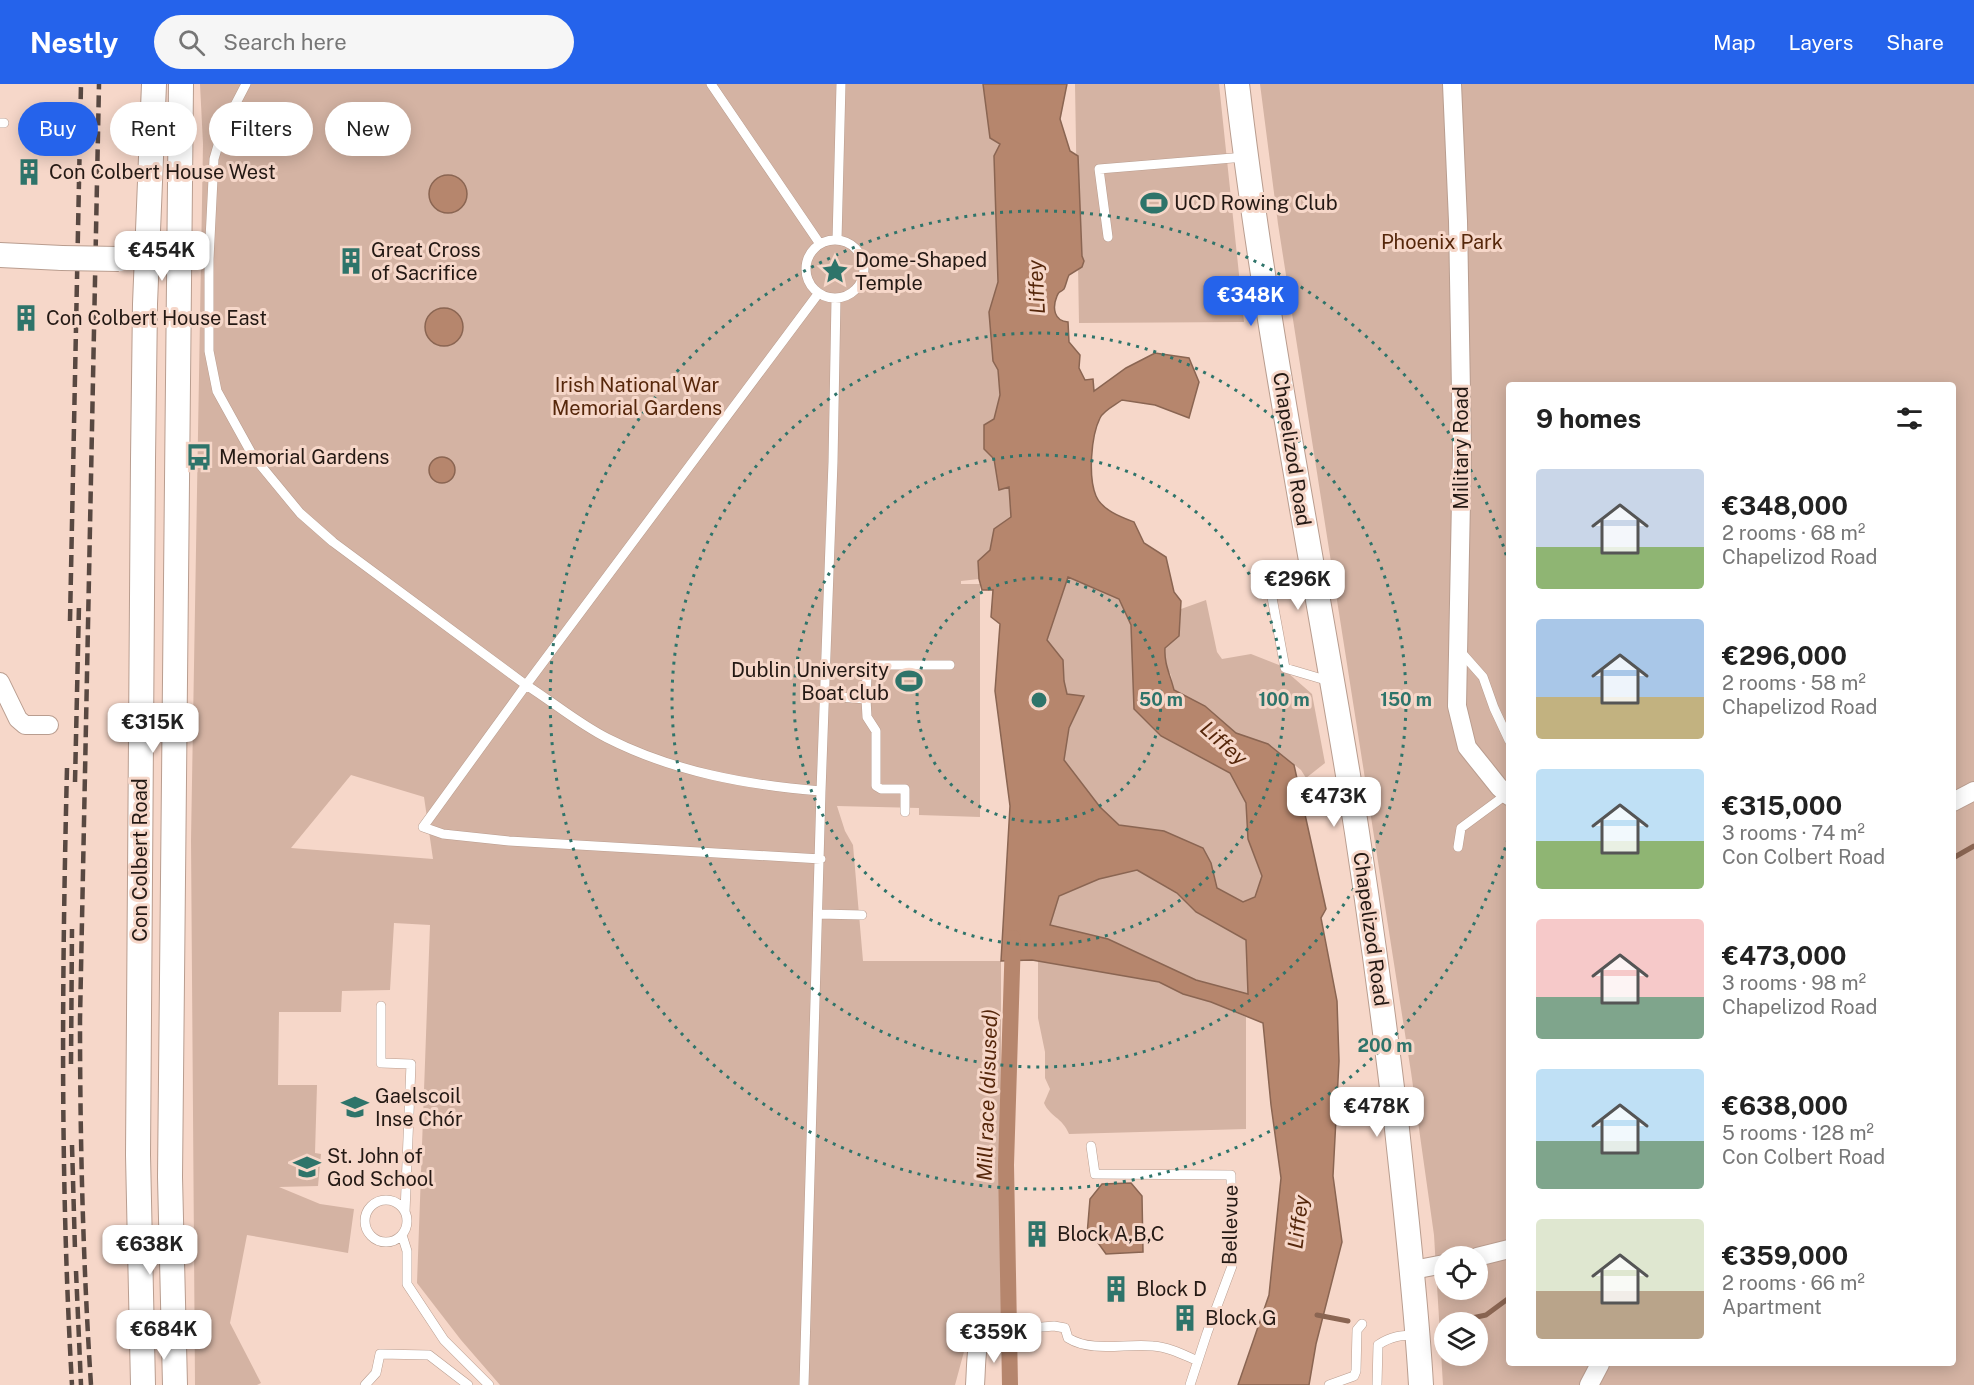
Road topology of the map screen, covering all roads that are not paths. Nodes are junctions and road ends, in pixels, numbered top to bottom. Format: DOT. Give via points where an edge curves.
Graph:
graph roads {
  1 [pos="154,84"];
  2 [pos="181,84"];
  3 [pos="246,84"];
  4 [pos="711,84"];
  5 [pos="841,84"];
  6 [pos="1237,84"];
  7 [pos="1452,84"];
  8 [pos="1245,157"];
  9 [pos="1108,237"];
  10 [pos="837,240"];
  11 [pos="819,244"];
  12 [pos="0,255"];
  13 [pos="147,260"];
  14 [pos="179,261"];
  15 [pos="818,294"];
  16 [pos="836,299"];
  17 [pos="1266,565"];
  18 [pos="1458,649"];
  19 [pos="950,665"];
  20 [pos="1331,681"];
  21 [pos="0,682"];
  22 [pos="526,685"];
  23 [pos="825,696"];
  24 [pos="867,699"];
  25 [pos="49,725"];
  26 [pos="1506,734"];
  27 [pos="821,791"];
  28 [pos="1974,791"];
  29 [pos="1506,793"];
  30 [pos="1506,796"];
  31 [pos="1956,800"];
  32 [pos="905,812"];
  33 [pos="1458,847"];
  34 [pos="821,859"];
  35 [pos="819,914"];
  36 [pos="862,915"];
  37 [pos="381,1006"];
  38 [pos="1091,1146"];
  39 [pos="405,1212"];
  40 [pos="402,1235"];
  41 [pos="1506,1250"];
  42 [pos="1488,1254"];
  43 [pos="1434,1266"];
  44 [pos="1413,1270"];
  45 [pos="1362,1324"];
  46 [pos="1019,1329"];
  47 [pos="1418,1335"];
  48 [pos="1198,1361"];
  49 [pos="1599,1366"];
  50 [pos="143,1385"];
  51 [pos="177,1385"];
  52 [pos="365,1385"];
  53 [pos="468,1385"];
  54 [pos="489,1385"];
  55 [pos="804,1385"];
  56 [pos="975,1385"];
  57 [pos="1190,1385"];
  58 [pos="1329,1385"];
  59 [pos="1377,1385"];
  60 [pos="1421,1385"];
  61 [pos="1589,1385"];
  1 -- 13 [label="main road, Con Colbert Road"];
  2 -- 14 [label="main road, Con Colbert Road"];
  3 -- 22 [label="lane" via="223,128 214,159 209,351 217,391 253,456 300,513 333,542"];
  4 -- 11 [label="lane"];
  5 -- 10 [label="lane"];
  6 -- 8 [label="main road, Chapelizod Road"];
  7 -- 18 [label="street, Military Road" via="1462,449"];
  8 -- 9 [label="lane" via="1099,169"];
  8 -- 20 [label="main road, Chapelizod Road"];
  10 -- 11 [label="lane"];
  10 -- 16 [label="lane" via="860,253 865,270 864,279 853,293"];
  11 -- 15 [label="lane" via="809,256 806,271"];
  12 -- 13 [label="main road, bridge"];
  13 -- 14 [label="main road"];
  13 -- 50 [label="main road, Con Colbert Road" via="138,1155"];
  14 -- 51 [label="main road, Con Colbert Road" via="170,1166"];
  15 -- 16 [label="lane"];
  15 -- 22 [label="lane"];
  16 -- 23 [label="lane"];
  17 -- 20 [label="lane" via="1285,668"];
  18 -- 26 [label="lane" via="1484,677"];
  18 -- 29 [label="street, Military Road" via="1457,706 1467,747"];
  19 -- 24 [label="lane" via="877,665 867,675"];
  20 -- 44 [label="main road, Chapelizod Road" via="1383,1016"];
  21 -- 25 [label="street" via="18,719 26,724"];
  22 -- 27 [label="lane" via="606,737 655,759 746,783"];
  22 -- 34 [label="lane" via="423,827 443,834 509,841"];
  23 -- 24 [label="lane"];
  23 -- 27 [label="lane"];
  24 -- 32 [label="lane" via="867,717 876,730 876,786 905,789"];
  27 -- 34 [label="lane"];
  28 -- 31 [label="street"];
  30 -- 33 [label="lane" via="1461,828"];
  34 -- 35 [label="lane"];
  35 -- 36 [label="lane"];
  35 -- 55 [label="lane"];
  37 -- 39 [label="lane" via="381,1063 411,1064"];
  38 -- 48 [label="lane, Bellevue" via="1095,1174 1231,1175 1232,1266"];
  39 -- 40 [label="lane" via="407,1222"];
  39 -- 40 [label="lane" via="398,1203 384,1200 371,1206 366,1218 368,1231 377,1240 390,1242"];
  40 -- 54 [label="lane" via="407,1251 407,1284 444,1340"];
  41 -- 42 [label="street"];
  43 -- 44 [label="street"];
  44 -- 47 [label="main road, Chapelizod Road"];
  45 -- 58 [label="lane" via="1357,1330 1354,1376"];
  46 -- 48 [label="lane" via="1054,1326 1065,1328 1068,1338 1075,1343 1166,1348"];
  46 -- 56 [label="street" via="987,1333 977,1347"];
  47 -- 59 [label="lane" via="1397,1336 1378,1345"];
  47 -- 60 [label="main road, Chapelizod Road"];
  48 -- 57 [label="lane, Bellevue"];
  49 -- 61 [label="street"];
  52 -- 53 [label="lane" via="376,1373 380,1354 429,1355"];
}
